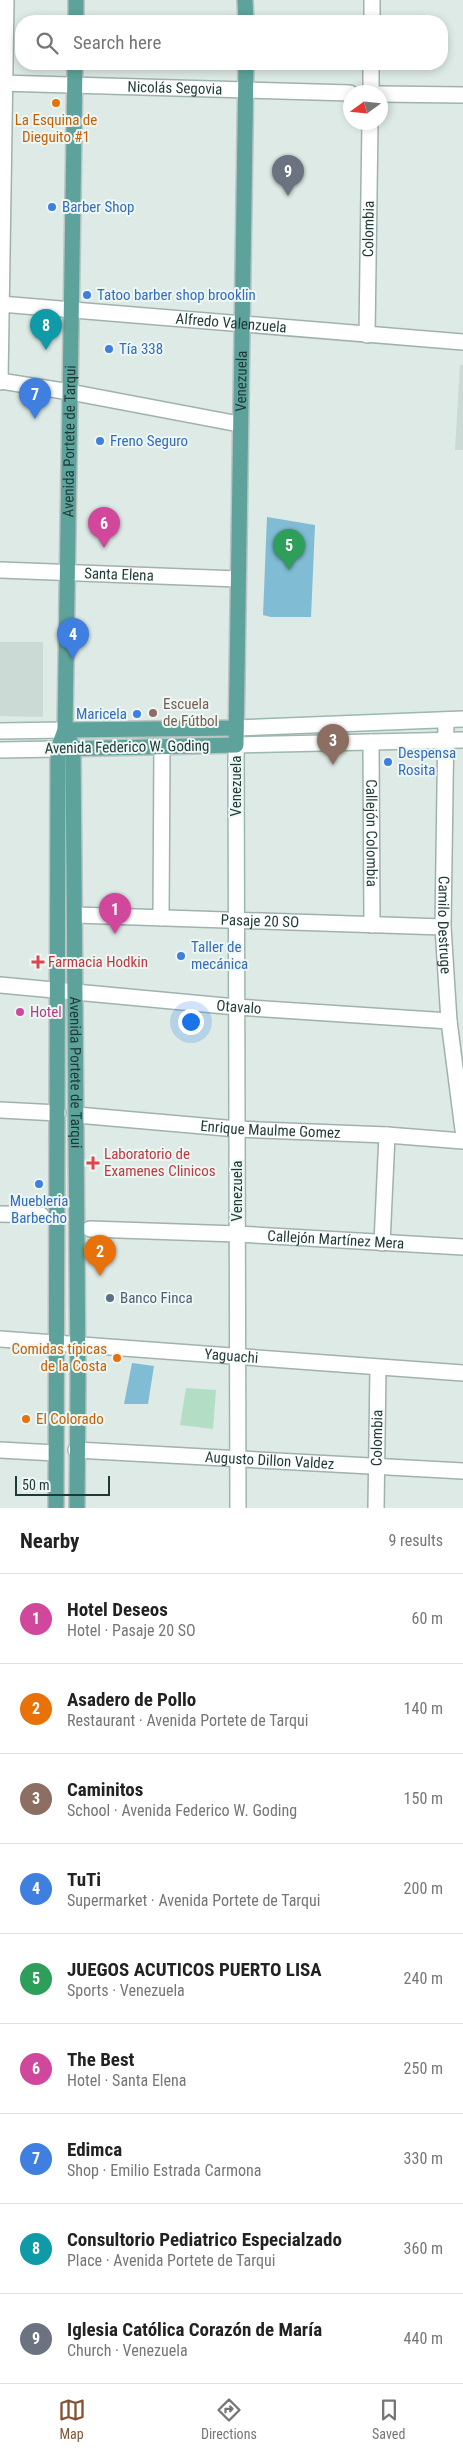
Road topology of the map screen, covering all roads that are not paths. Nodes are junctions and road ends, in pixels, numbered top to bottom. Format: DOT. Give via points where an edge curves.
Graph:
graph roads {
  1 [pos="6,0"];
  2 [pos="76,0"];
  3 [pos="246,0"];
  4 [pos="372,0"];
  5 [pos="76,15"];
  6 [pos="246,15"];
  7 [pos="372,15"];
  8 [pos="75,70"];
  9 [pos="246,70"];
  10 [pos="371,70"];
  11 [pos="2,83"];
  12 [pos="75,85"];
  13 [pos="370,85"];
  14 [pos="246,92"];
  15 [pos="343,93"];
  16 [pos="388,94"];
  17 [pos="463,95"];
  18 [pos="370,130"];
  19 [pos="0,304"];
  20 [pos="72,311"];
  21 [pos="240,326"];
  22 [pos="367,335"];
  23 [pos="463,342"];
  24 [pos="0,382"];
  25 [pos="70,392"];
  26 [pos="239,424"];
  27 [pos="0,570"];
  28 [pos="68,571"];
  29 [pos="238,579"];
  30 [pos="463,719"];
  31 [pos="446,720"];
  32 [pos="236,728"];
  33 [pos="65,730"];
  34 [pos="0,731"];
  35 [pos="463,740"];
  36 [pos="445,741"];
  37 [pos="371,742"];
  38 [pos="236,745"];
  39 [pos="162,747"];
  40 [pos="66,749"];
  41 [pos="0,750"];
  42 [pos="76,915"];
  43 [pos="161,918"];
  44 [pos="236,920"];
  45 [pos="372,925"];
  46 [pos="443,927"];
  47 [pos="0,986"];
  48 [pos="58,990"];
  49 [pos="76,993"];
  50 [pos="236,1007"];
  51 [pos="449,1021"];
  52 [pos="0,1110"];
  53 [pos="58,1113"];
  54 [pos="77,1115"];
  55 [pos="237,1129"];
  56 [pos="463,1130"];
  57 [pos="387,1135"];
  58 [pos="463,1141"];
  59 [pos="0,1214"];
  60 [pos="41,1215"];
  61 [pos="90,1229"];
  62 [pos="237,1234"];
  63 [pos="382,1243"];
  64 [pos="463,1248"];
  65 [pos="0,1339"];
  66 [pos="58,1344"];
  67 [pos="78,1345"];
  68 [pos="237,1357"];
  69 [pos="378,1368"];
  70 [pos="463,1373"];
  71 [pos="0,1450"];
  72 [pos="76,1450"];
  73 [pos="55,1453"];
  74 [pos="238,1459"];
  75 [pos="375,1466"];
  76 [pos="463,1471"];
  77 [pos="56,1508"];
  78 [pos="77,1508"];
  79 [pos="238,1508"];
  80 [pos="376,1508"];
  1 -- 11 [label="street"];
  2 -- 5 [label="main road"];
  3 -- 6 [label="main road"];
  4 -- 7 [label="street"];
  8 -- 12 [label="main road, Avenida Portete de Tarqui"];
  9 -- 14 [label="main road, Venezuela"];
  10 -- 13 [label="street"];
  11 -- 12 [label="street, Nicolás Segovia"];
  11 -- 19 [label="street"];
  12 -- 14 [label="street, Nicolás Segovia"];
  12 -- 20 [label="main road, Avenida Portete de Tarqui"];
  14 -- 15 [label="street, Nicolás Segovia"];
  14 -- 21 [label="main road, Venezuela"];
  16 -- 17 [label="street"];
  18 -- 22 [label="street, Colombia"];
  19 -- 20 [label="street, Alfredo Valenzuela"];
  19 -- 24 [label="street"];
  20 -- 21 [label="street, Alfredo Valenzuela"];
  20 -- 25 [label="main road, Avenida Portete de Tarqui"];
  21 -- 22 [label="street, Alfredo Valenzuela"];
  21 -- 26 [label="main road, Venezuela"];
  22 -- 23 [label="street, Alfredo Valenzuela"];
  24 -- 25 [label="street"];
  25 -- 26 [label="street"];
  25 -- 28 [label="main road, Avenida Portete de Tarqui"];
  26 -- 29 [label="main road, Venezuela"];
  27 -- 28 [label="street, Santa Elena"];
  28 -- 29 [label="street, Santa Elena"];
  28 -- 33 [label="main road, Avenida Portete de Tarqui"];
  29 -- 32 [label="main road, Venezuela"];
  30 -- 31 [label="street, Avenida Federico W. Goding"];
  31 -- 32 [label="street, Avenida Federico W. Goding"];
  31 -- 36 [label="street, Camilo Destruge"];
  32 -- 33 [label="main road, Avenida Federico W. Goding"];
  32 -- 38 [label="main road, Venezuela"];
  33 -- 34 [label="street, Avenida Federico W. Goding"];
  33 -- 40 [label="main road, Avenida Portete de Tarqui"];
  35 -- 36 [label="street, Avenida Federico W. Goding"];
  36 -- 37 [label="street, Avenida Federico W. Goding"];
  36 -- 46 [label="street, Camilo Destruge"];
  37 -- 38 [label="street, Avenida Federico W. Goding"];
  37 -- 45 [label="street, Callejón Colombia"];
  38 -- 39 [label="main road, Avenida Federico W. Goding"];
  38 -- 44 [label="street, Venezuela"];
  39 -- 40 [label="main road, Avenida Federico W. Goding"];
  39 -- 43 [label="street"];
  40 -- 41 [label="street, Avenida Federico W. Goding"];
  40 -- 42 [label="main road, Avenida Portete de Tarqui"];
  40 -- 48 [label="main road, Avenida Portete de Tarqui"];
  42 -- 43 [label="street, Pasaje 20 SO"];
  42 -- 49 [label="main road, Avenida Portete de Tarqui"];
  43 -- 44 [label="street, Pasaje 20 SO"];
  44 -- 45 [label="street, Pasaje 20 SO"];
  44 -- 50 [label="street, Venezuela"];
  45 -- 46 [label="street, Pasaje 20 SO"];
  46 -- 51 [label="street, Camilo Destruge"];
  47 -- 48 [label="street, Otavalo"];
  48 -- 49 [label="street, Otavalo"];
  48 -- 53 [label="main road, Avenida Portete de Tarqui"];
  49 -- 50 [label="street, Otavalo"];
  49 -- 54 [label="main road, Avenida Portete de Tarqui"];
  50 -- 51 [label="street, Otavalo"];
  50 -- 55 [label="street, Venezuela"];
  51 -- 56 [label="street, Camilo Destruge"];
  52 -- 53 [label="street"];
  53 -- 66 [label="main road, Avenida Portete de Tarqui"];
  54 -- 55 [label="street, Enrique Maulme Gomez"];
  54 -- 67 [label="main road, Avenida Portete de Tarqui"];
  55 -- 57 [label="street, Enrique Maulme Gomez"];
  55 -- 62 [label="street, Venezuela"];
  57 -- 58 [label="street, Enrique Maulme Gomez"];
  57 -- 63 [label="street"];
  59 -- 60 [label="street"];
  61 -- 62 [label="street, Callejón Martínez Mera"];
  62 -- 63 [label="street, Callejón Martínez Mera"];
  62 -- 68 [label="street, Venezuela"];
  63 -- 64 [label="street, Callejón Martínez Mera"];
  65 -- 66 [label="street, Yaguachi"];
  66 -- 67 [label="street, Yaguachi"];
  66 -- 73 [label="main road, Avenida Portete de Tarqui"];
  67 -- 68 [label="street, Yaguachi"];
  67 -- 72 [label="main road, Avenida Portete de Tarqui"];
  68 -- 69 [label="street, Yaguachi"];
  68 -- 74 [label="street, Venezuela"];
  69 -- 70 [label="street, Yaguachi"];
  69 -- 75 [label="street, Colombia"];
  71 -- 73 [label="street"];
  72 -- 74 [label="street, Augusto Dillon Valdez"];
  72 -- 78 [label="main road, Avenida Portete de Tarqui"];
  73 -- 77 [label="main road, Avenida Portete de Tarqui"];
  74 -- 75 [label="street, Augusto Dillon Valdez"];
  74 -- 79 [label="street, Venezuela"];
  75 -- 76 [label="street, Augusto Dillon Valdez"];
  75 -- 80 [label="street, Colombia"];
}
